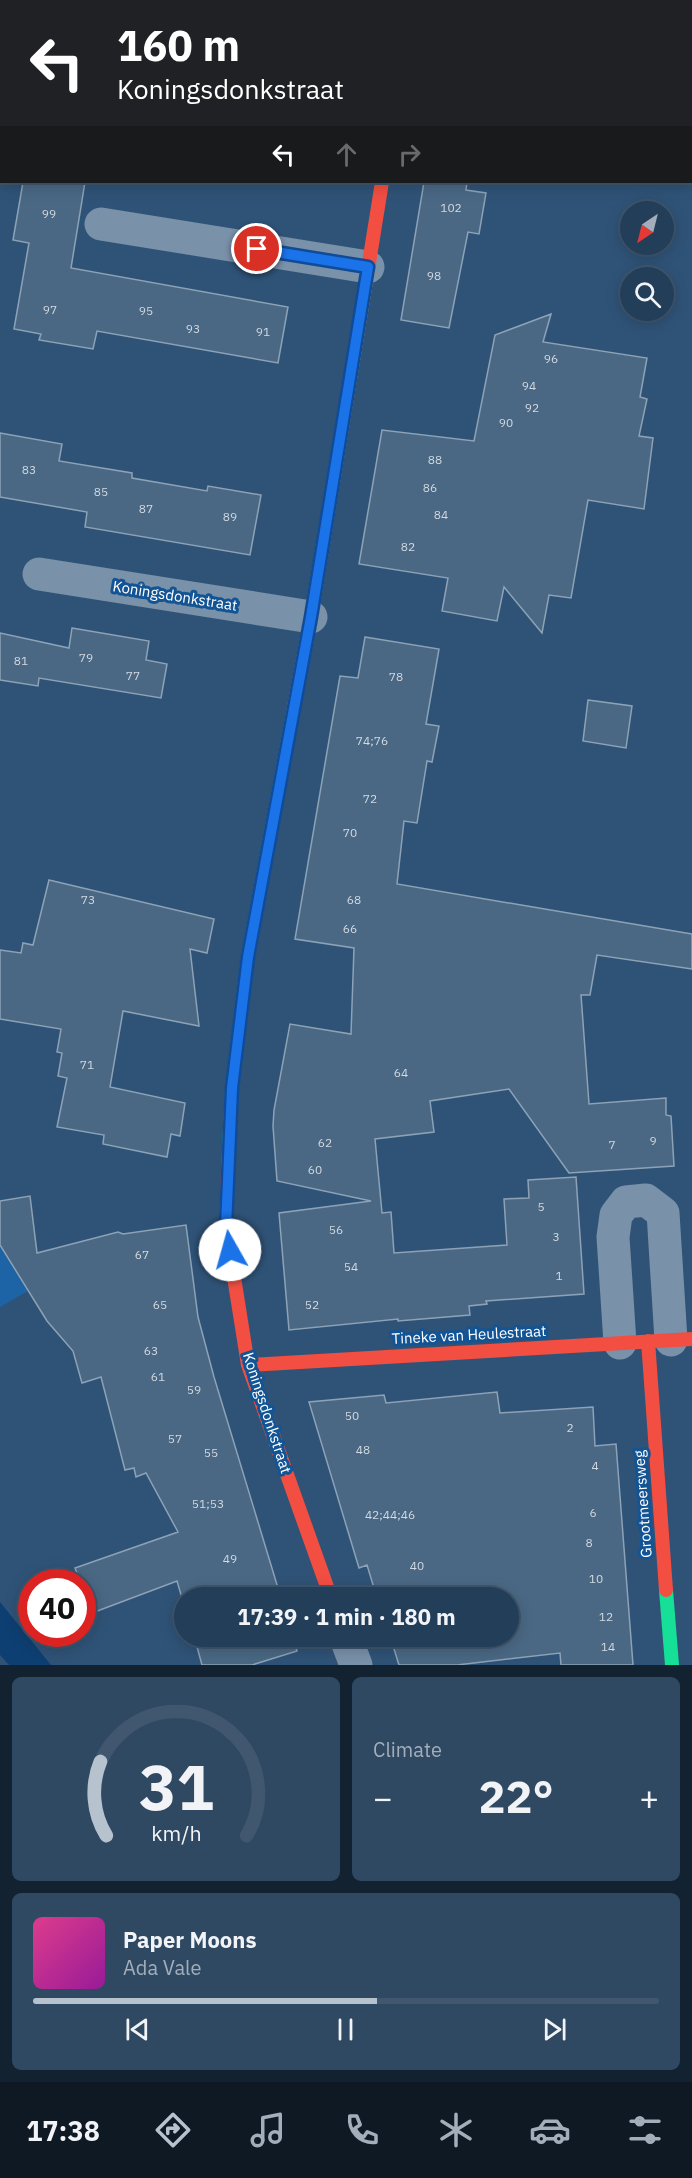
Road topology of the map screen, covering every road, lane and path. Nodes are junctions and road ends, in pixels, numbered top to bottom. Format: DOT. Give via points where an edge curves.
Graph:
graph roads {
  1 [pos="382,183"];
  2 [pos="102,224"];
  3 [pos="368,267"];
  4 [pos="39,574"];
  5 [pos="311,617"];
  6 [pos="658,1340"];
  7 [pos="248,1365"];
  8 [pos="328,1587"];
  9 [pos="349,1647"];
  10 [pos="356,1665"];
  11 [pos="672,1665"];
  1 -- 3 [label="street, Koningsdonkstraat"];
  2 -- 3 [label="street"];
  3 -- 5 [label="street, Koningsdonkstraat"];
  4 -- 5 [label="street, Koningsdonkstraat"];
  5 -- 7 [label="street, Koningsdonkstraat" via="248,957 232,1088 226,1227"];
  6 -- 7 [label="street, Tineke van Heulestraat"];
  6 -- 11 [label="street, Grootmeersweg"];
  7 -- 8 [label="street, Koningsdonkstraat"];
  9 -- 10 [label="street"];
}
